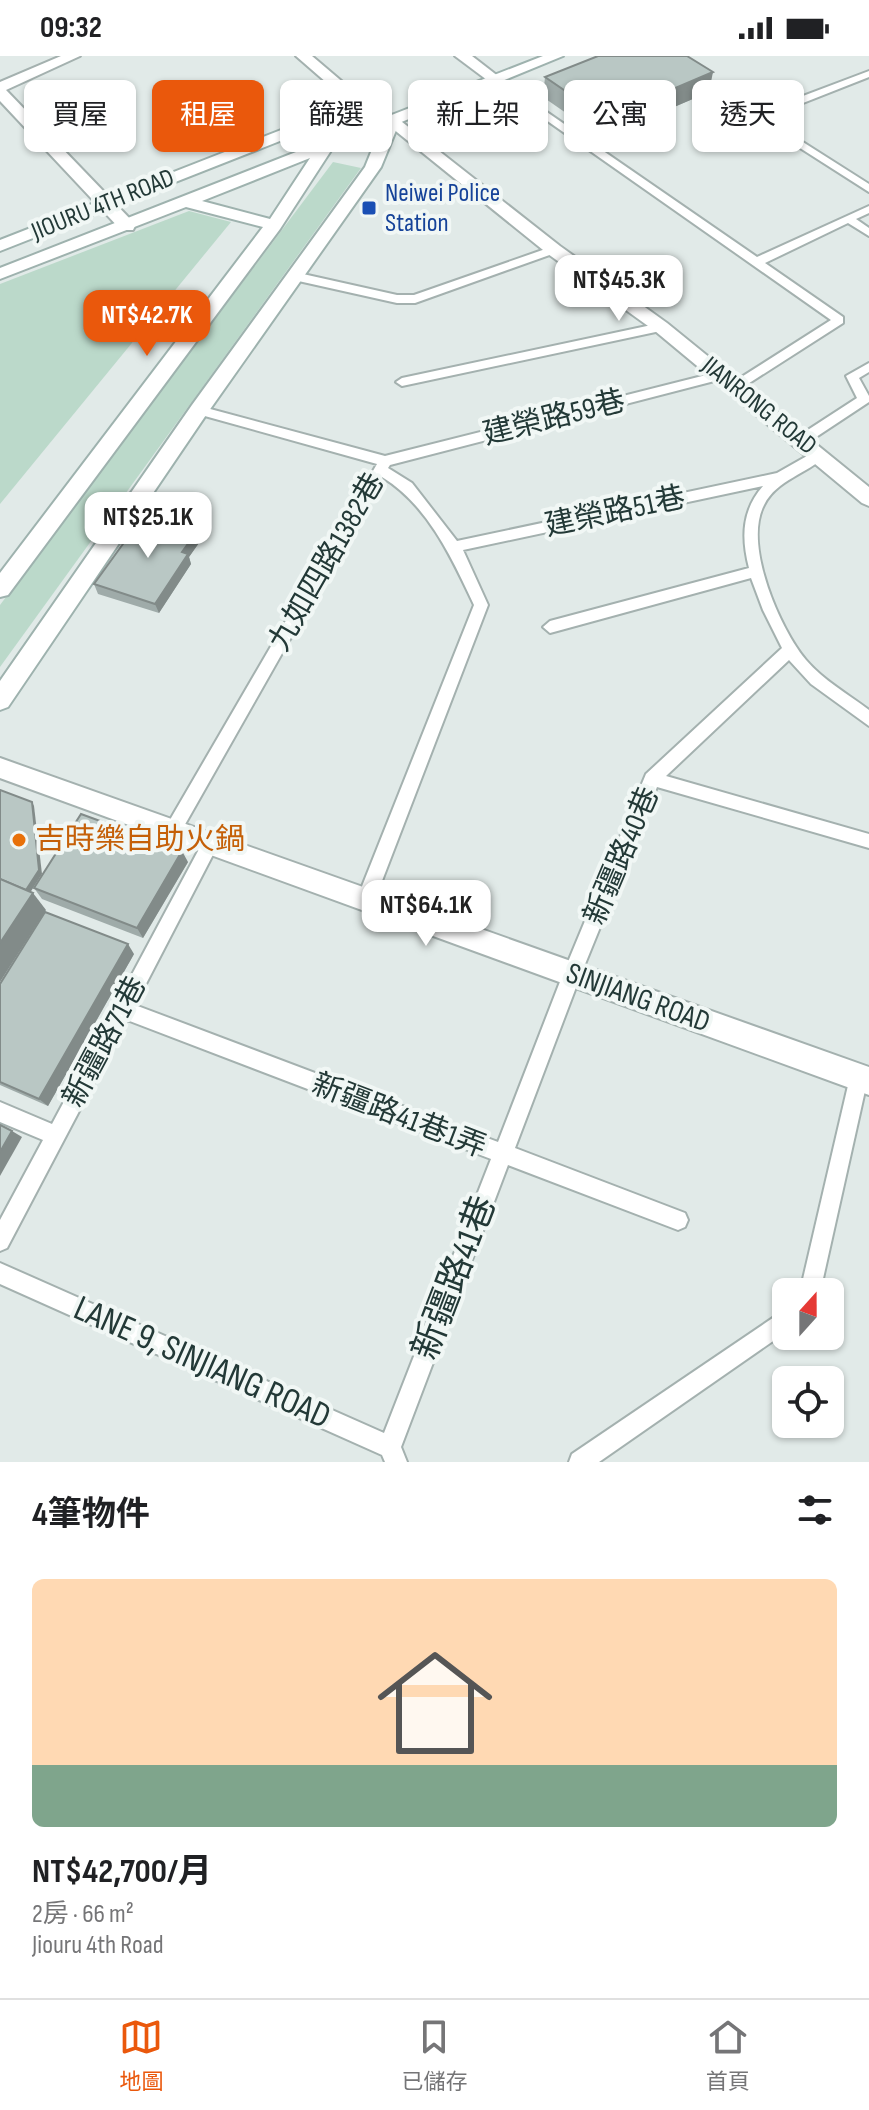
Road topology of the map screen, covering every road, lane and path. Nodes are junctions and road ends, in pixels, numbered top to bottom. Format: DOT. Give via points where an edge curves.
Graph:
graph roads {
  1 [pos="73,56"];
  2 [pos="303,56"];
  3 [pos="462,56"];
  4 [pos="556,56"];
  5 [pos="661,56"];
  6 [pos="869,74"];
  7 [pos="332,80"];
  8 [pos="496,80"];
  9 [pos="699,80"];
  10 [pos="0,89"];
  11 [pos="804,99"];
  12 [pos="408,115"];
  13 [pos="548,116"];
  14 [pos="392,121"];
  15 [pos="280,136"];
  16 [pos="804,147"];
  17 [pos="315,152"];
  18 [pos="322,152"];
  19 [pos="379,152"];
  20 [pos="869,189"];
  21 [pos="187,202"];
  22 [pos="107,204"];
  23 [pos="869,209"];
  24 [pos="847,218"];
  25 [pos="274,225"];
  26 [pos="127,226"];
  27 [pos="869,233"];
  28 [pos="0,246"];
  29 [pos="554,250"];
  30 [pos="757,262"];
  31 [pos="0,274"];
  32 [pos="294,276"];
  33 [pos="661,327"];
  34 [pos="869,367"];
  35 [pos="729,380"];
  36 [pos="402,382"];
  37 [pos="199,410"];
  38 [pos="802,440"];
  39 [pos="819,455"];
  40 [pos="383,465"];
  41 [pos="777,478"];
  42 [pos="869,498"];
  43 [pos="454,547"];
  44 [pos="756,571"];
  45 [pos="0,589"];
  46 [pos="550,627"];
  47 [pos="791,649"];
  48 [pos="0,700"];
  49 [pos="869,719"];
  50 [pos="0,768"];
  51 [pos="652,779"];
  52 [pos="173,830"];
  53 [pos="869,841"];
  54 [pos="211,843"];
  55 [pos="366,899"];
  56 [pos="572,974"];
  57 [pos="122,1009"];
  58 [pos="864,1079"];
  59 [pos="0,1112"];
  60 [pos="55,1135"];
  61 [pos="502,1156"];
  62 [pos="678,1220"];
  63 [pos="0,1241"];
  64 [pos="0,1273"];
  65 [pos="814,1278"];
  66 [pos="772,1329"];
  67 [pos="393,1454"];
  68 [pos="580,1462"];
  1 -- 10 [label="street"];
  2 -- 7 [label="street, JIANRONG ROAD"];
  3 -- 8 [label="street"];
  4 -- 8 [label="street, JIOURU 4TH ROAD"];
  5 -- 9 [label="lane"];
  6 -- 11 [label="lane"];
  10 -- 22 [label="street"];
  12 -- 14 [label="street, JIOURU 4TH ROAD"];
  13 -- 30 [label="lane"];
  14 -- 29 [label="street, JIANRONG ROAD"];
  15 -- 22 [label="street, JIOURU 4TH ROAD"];
  16 -- 20 [label="lane"];
  17 -- 21 [label="street, JIOURU 4TH ROAD"];
  18 -- 25 [label="street"];
  19 -- 32 [label="street"];
  21 -- 25 [label="street, JIOURU 4TH ROAD"];
  21 -- 26 [label="street, JIOURU 4TH ROAD"];
  22 -- 26 [label="street"];
  22 -- 28 [label="street, JIOURU 4TH ROAD"];
  23 -- 24 [label="lane"];
  24 -- 27 [label="lane"];
  24 -- 30 [label="lane"];
  25 -- 45 [label="street"];
  26 -- 31 [label="street, JIOURU 4TH ROAD"];
  29 -- 32 [label="lane" via="415,299"];
  29 -- 33 [label="street, JIANRONG ROAD"];
  30 -- 35 [label="lane, 建榮路59巷" via="839,320"];
  32 -- 37 [label="street"];
  33 -- 35 [label="street, JIANRONG ROAD"];
  33 -- 36 [label="lane"];
  34 -- 38 [label="lane" via="852,376 864,399"];
  35 -- 38 [label="street, JIANRONG ROAD"];
  35 -- 40 [label="lane, 建榮路59巷"];
  37 -- 40 [label="lane, 九如四路1382巷"];
  37 -- 48 [label="street"];
  38 -- 39 [label="street, JIANRONG ROAD"];
  39 -- 41 [label="lane"];
  39 -- 42 [label="street, JIANRONG ROAD"];
  40 -- 43 [label="lane" via="407,486"];
  40 -- 52 [label="lane, 九如四路1382巷"];
  41 -- 43 [label="lane, 建榮路51巷"];
  41 -- 44 [label="lane" via="755,506 750,547"];
  43 -- 55 [label="lane" via="481,605"];
  44 -- 46 [label="lane"];
  44 -- 47 [label="lane"];
  47 -- 49 [label="lane" via="802,666"];
  47 -- 51 [label="lane, 新疆路40巷"];
  50 -- 52 [label="street, SINJIANG ROAD"];
  51 -- 53 [label="lane"];
  51 -- 56 [label="lane, 新疆路40巷"];
  52 -- 54 [label="street, SINJIANG ROAD"];
  54 -- 55 [label="street, SINJIANG ROAD"];
  54 -- 57 [label="lane, 新疆路71巷"];
  55 -- 56 [label="street, SINJIANG ROAD"];
  56 -- 58 [label="street, SINJIANG ROAD"];
  56 -- 61 [label="lane, 新疆路41巷"];
  57 -- 60 [label="lane, 新疆路71巷"];
  57 -- 61 [label="lane, 新疆路41巷1弄"];
  58 -- 65 [label="lane"];
  59 -- 60 [label="lane"];
  60 -- 63 [label="lane, 新疆路71巷"];
  61 -- 62 [label="lane, 新疆路41巷1弄"];
  61 -- 67 [label="lane, 新疆路41巷"];
  64 -- 67 [label="lane, LANE 9, SINJIANG ROAD"];
  66 -- 68 [label="lane"];
}
